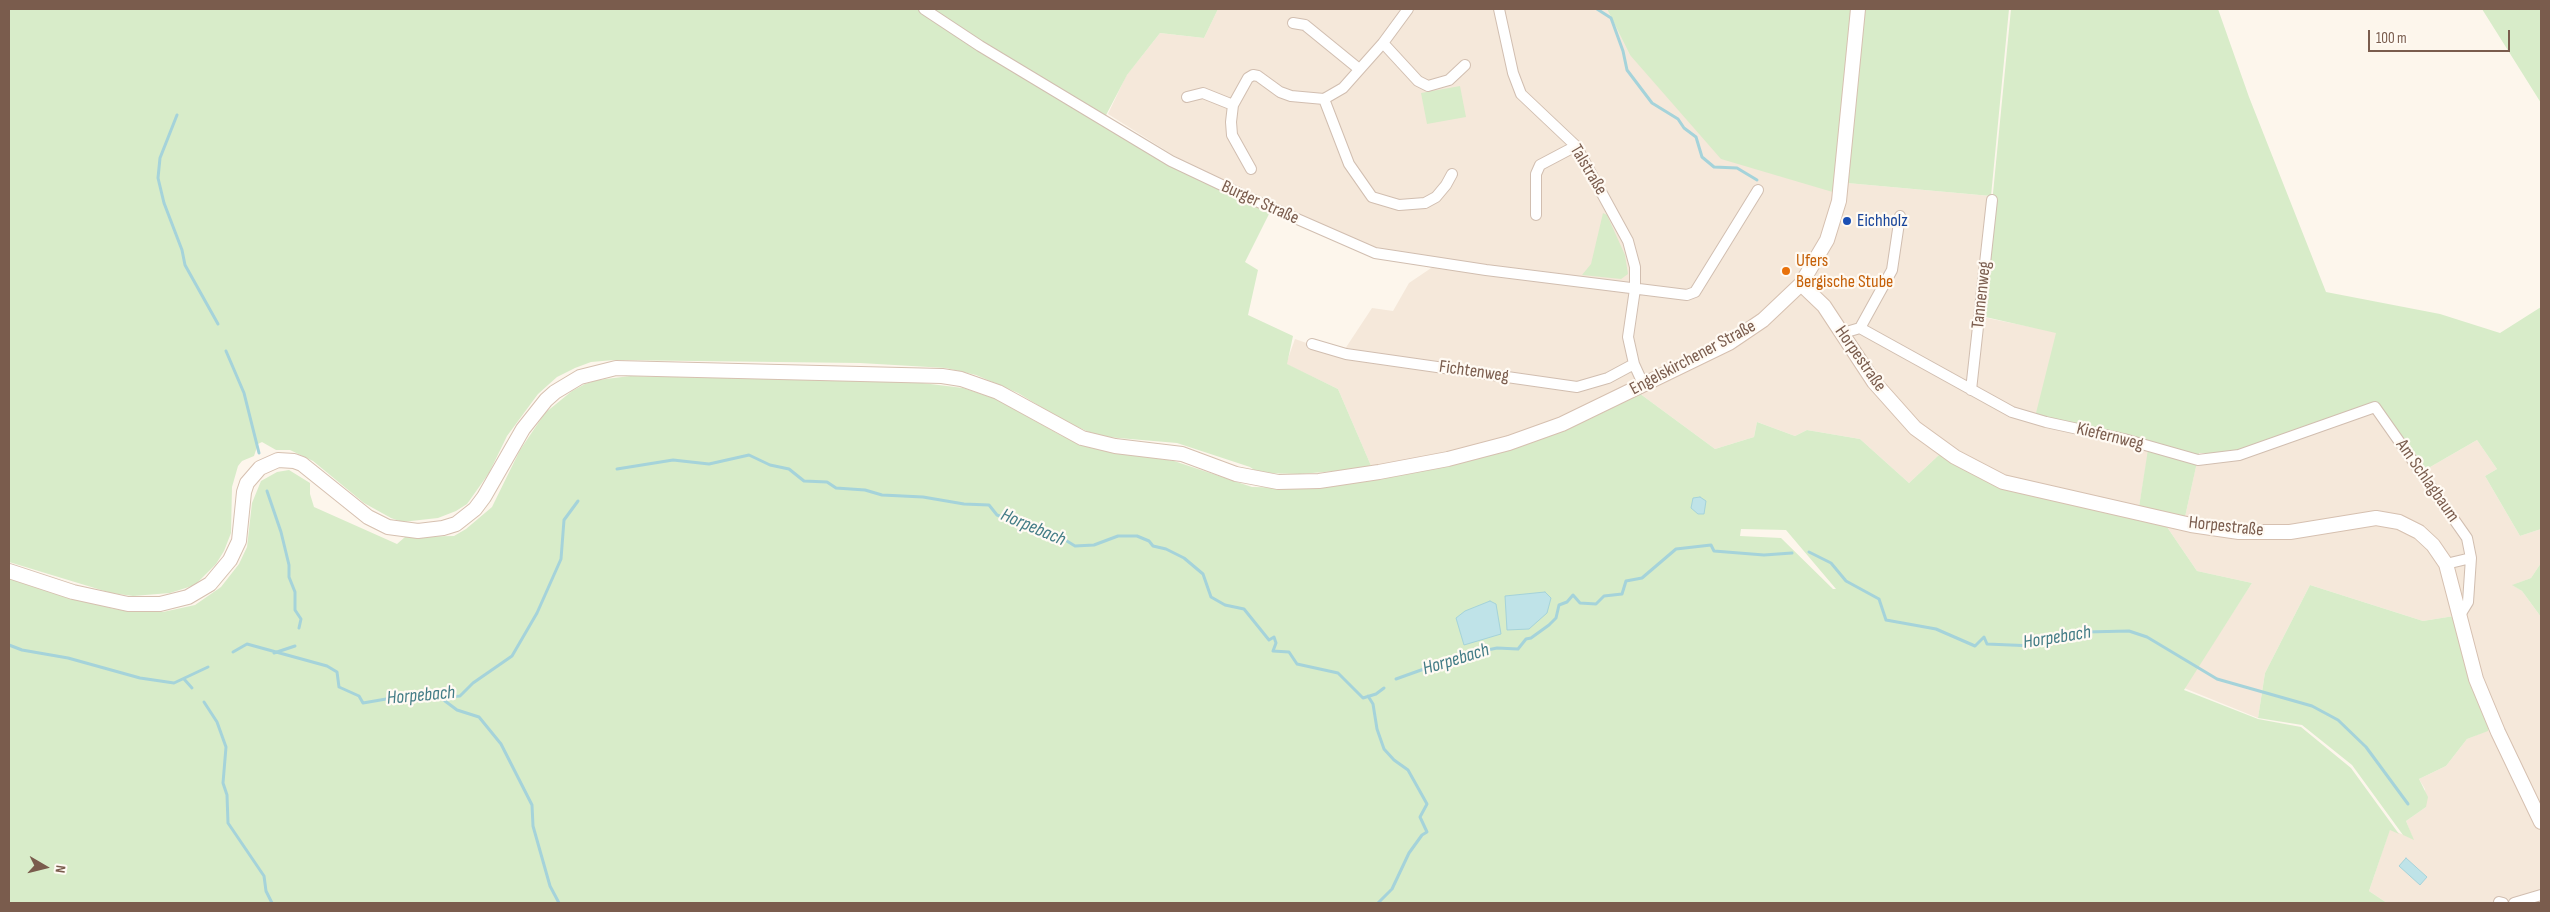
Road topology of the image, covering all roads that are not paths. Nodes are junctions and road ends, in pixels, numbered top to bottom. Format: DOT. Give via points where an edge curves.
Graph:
graph roads {
  1 [pos="924,9"];
  2 [pos="1408,9"];
  3 [pos="1499,9"];
  4 [pos="1858,9"];
  5 [pos="1294,23"];
  6 [pos="1383,43"];
  7 [pos="1465,65"];
  8 [pos="1359,69"];
  9 [pos="1187,98"];
  10 [pos="1324,99"];
  11 [pos="1233,105"];
  12 [pos="1576,146"];
  13 [pos="1252,169"];
  14 [pos="1452,174"];
  15 [pos="1758,190"];
  16 [pos="1992,200"];
  17 [pos="1536,215"];
  18 [pos="1900,216"];
  19 [pos="1801,284"];
  20 [pos="1635,289"];
  21 [pos="1860,328"];
  22 [pos="1843,333"];
  23 [pos="1312,344"];
  24 [pos="1634,364"];
  25 [pos="1644,386"];
  26 [pos="1971,390"];
  27 [pos="2375,407"];
  28 [pos="2471,558"];
  29 [pos="2446,564"];
  30 [pos="9,571"];
  31 [pos="2460,615"];
  32 [pos="2541,822"];
  33 [pos="2541,895"];
  34 [pos="2514,903"];
  1 -- 20 [label="street, Burger Straße" via="1171,161 1375,253"];
  2 -- 6 [label="street"];
  3 -- 12 [label="street, Talstraße" via="1513,73 1522,94"];
  4 -- 19 [label="street, Engelskirchener Straße" via="1839,201 1827,240"];
  5 -- 8 [label="street" via="1305,24"];
  6 -- 7 [label="street" via="1418,81 1428,86 1449,80"];
  6 -- 8 [label="street"];
  8 -- 10 [label="street" via="1343,88"];
  9 -- 11 [label="street" via="1203,93"];
  10 -- 11 [label="street" via="1291,96 1253,75"];
  10 -- 14 [label="street" via="1348,164 1372,197 1399,205 1425,203 1436,197"];
  11 -- 13 [label="street" via="1232,135"];
  12 -- 17 [label="street" via="1540,165 1536,174"];
  12 -- 20 [label="street, Talstraße" via="1628,241 1635,260"];
  15 -- 20 [label="street" via="1695,292 1687,295"];
  16 -- 26 [label="street, Tannenweg"];
  18 -- 21 [label="street" via="1892,270"];
  19 -- 22 [label="street, Horpestraße" via="1824,306"];
  19 -- 25 [label="street, Engelskirchener Straße" via="1763,320 1729,343"];
  20 -- 24 [label="street, Talstraße" via="1628,337"];
  21 -- 22 [label="street"];
  21 -- 26 [label="street, Kiefernweg"];
  22 -- 29 [label="street, Horpestraße" via="1874,382 1915,428 1955,457 2003,482 2191,525 2239,532 2290,532 2376,518 2399,522 2419,532"];
  23 -- 24 [label="street, Fichtenweg" via="1346,354 1577,387 1608,378"];
  24 -- 25 [label="street, Talstraße"];
  25 -- 30 [label="street, Engelskirchener Straße" via="1562,424 1473,453 1339,479 1300,483 1236,474 1182,454 1115,446 1082,438 998,392 961,379 924,374 616,368 580,377 546,400 523,429 484,497 456,524 412,531 388,527 368,517 302,464 278,460 260,468 247,483 239,541 230,560 210,584 188,597 160,604 128,604 74,592"];
  26 -- 27 [label="street, Kiefernweg" via="2012,412 2198,460 2239,455"];
  27 -- 28 [label="street, Am Schlagbaum" via="2467,538"];
  28 -- 29 [label="street"];
  28 -- 31 [label="street, Am Schlagbaum" via="2468,602"];
  29 -- 31 [label="street, Horpestraße"];
  31 -- 32 [label="street, Horpestraße" via="2476,679"];
  33 -- 34 [label="street"];
}
